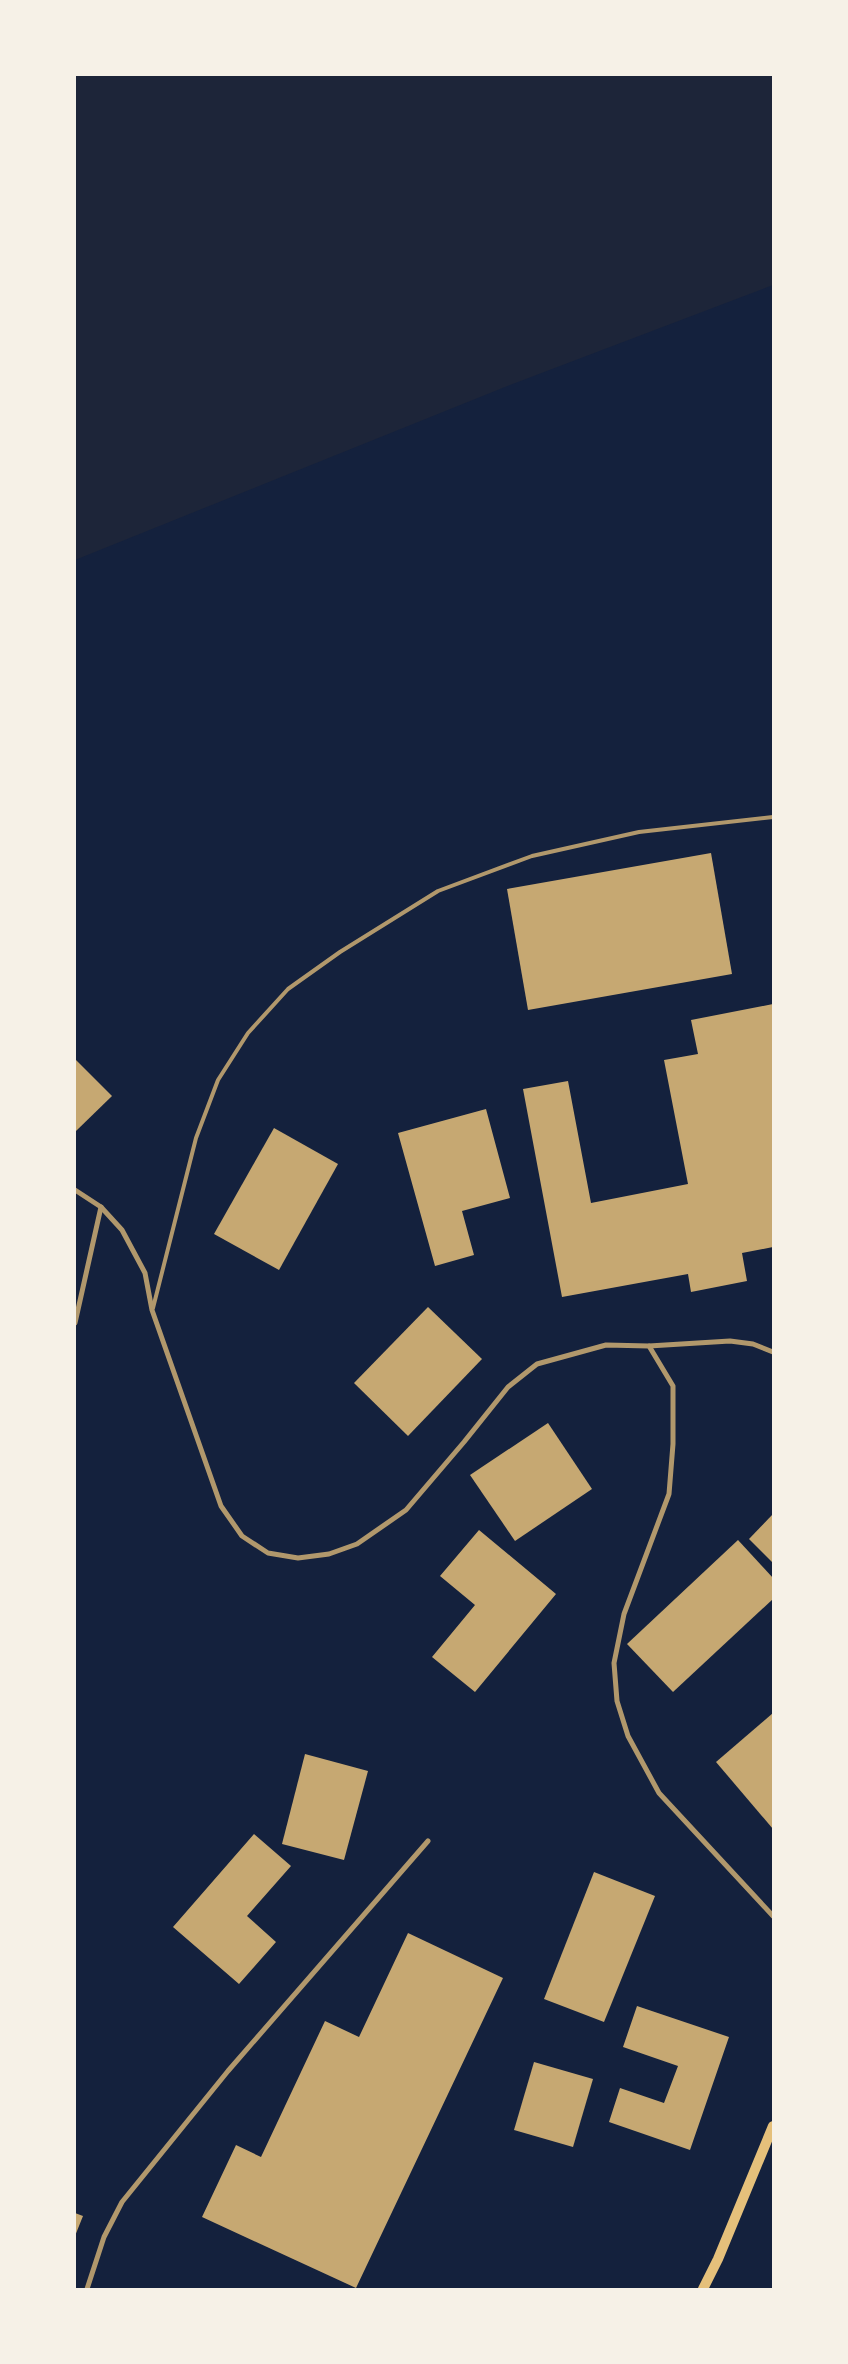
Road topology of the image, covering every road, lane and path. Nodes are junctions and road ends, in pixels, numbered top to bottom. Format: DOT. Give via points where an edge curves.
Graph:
graph roads {
  1 [pos="773,816"];
  2 [pos="75,1190"];
  3 [pos="101,1207"];
  4 [pos="152,1310"];
  5 [pos="75,1323"];
  6 [pos="649,1346"];
  7 [pos="773,1352"];
  8 [pos="428,1841"];
  9 [pos="773,1916"];
  10 [pos="773,2126"];
  11 [pos="87,2289"];
  12 [pos="703,2289"];
  1 -- 4 [label="lane" via="639,832 532,856 438,891 340,952 288,989 248,1033 218,1080 196,1138"];
  2 -- 3 [label="street"];
  3 -- 4 [label="street" via="122,1230 145,1273"];
  3 -- 5 [label="street"];
  4 -- 6 [label="street" via="221,1506 242,1536 268,1553 298,1558 329,1554 357,1544 406,1510 508,1387 537,1364 606,1345"];
  6 -- 7 [label="street" via="730,1341 753,1344"];
  6 -- 9 [label="street" via="674,1386 669,1494 622,1622 614,1663 617,1701 628,1736 659,1793"];
  8 -- 11 [label="street" via="228,2071 122,2202 104,2238"];
  10 -- 12 [label="main road"];
}
